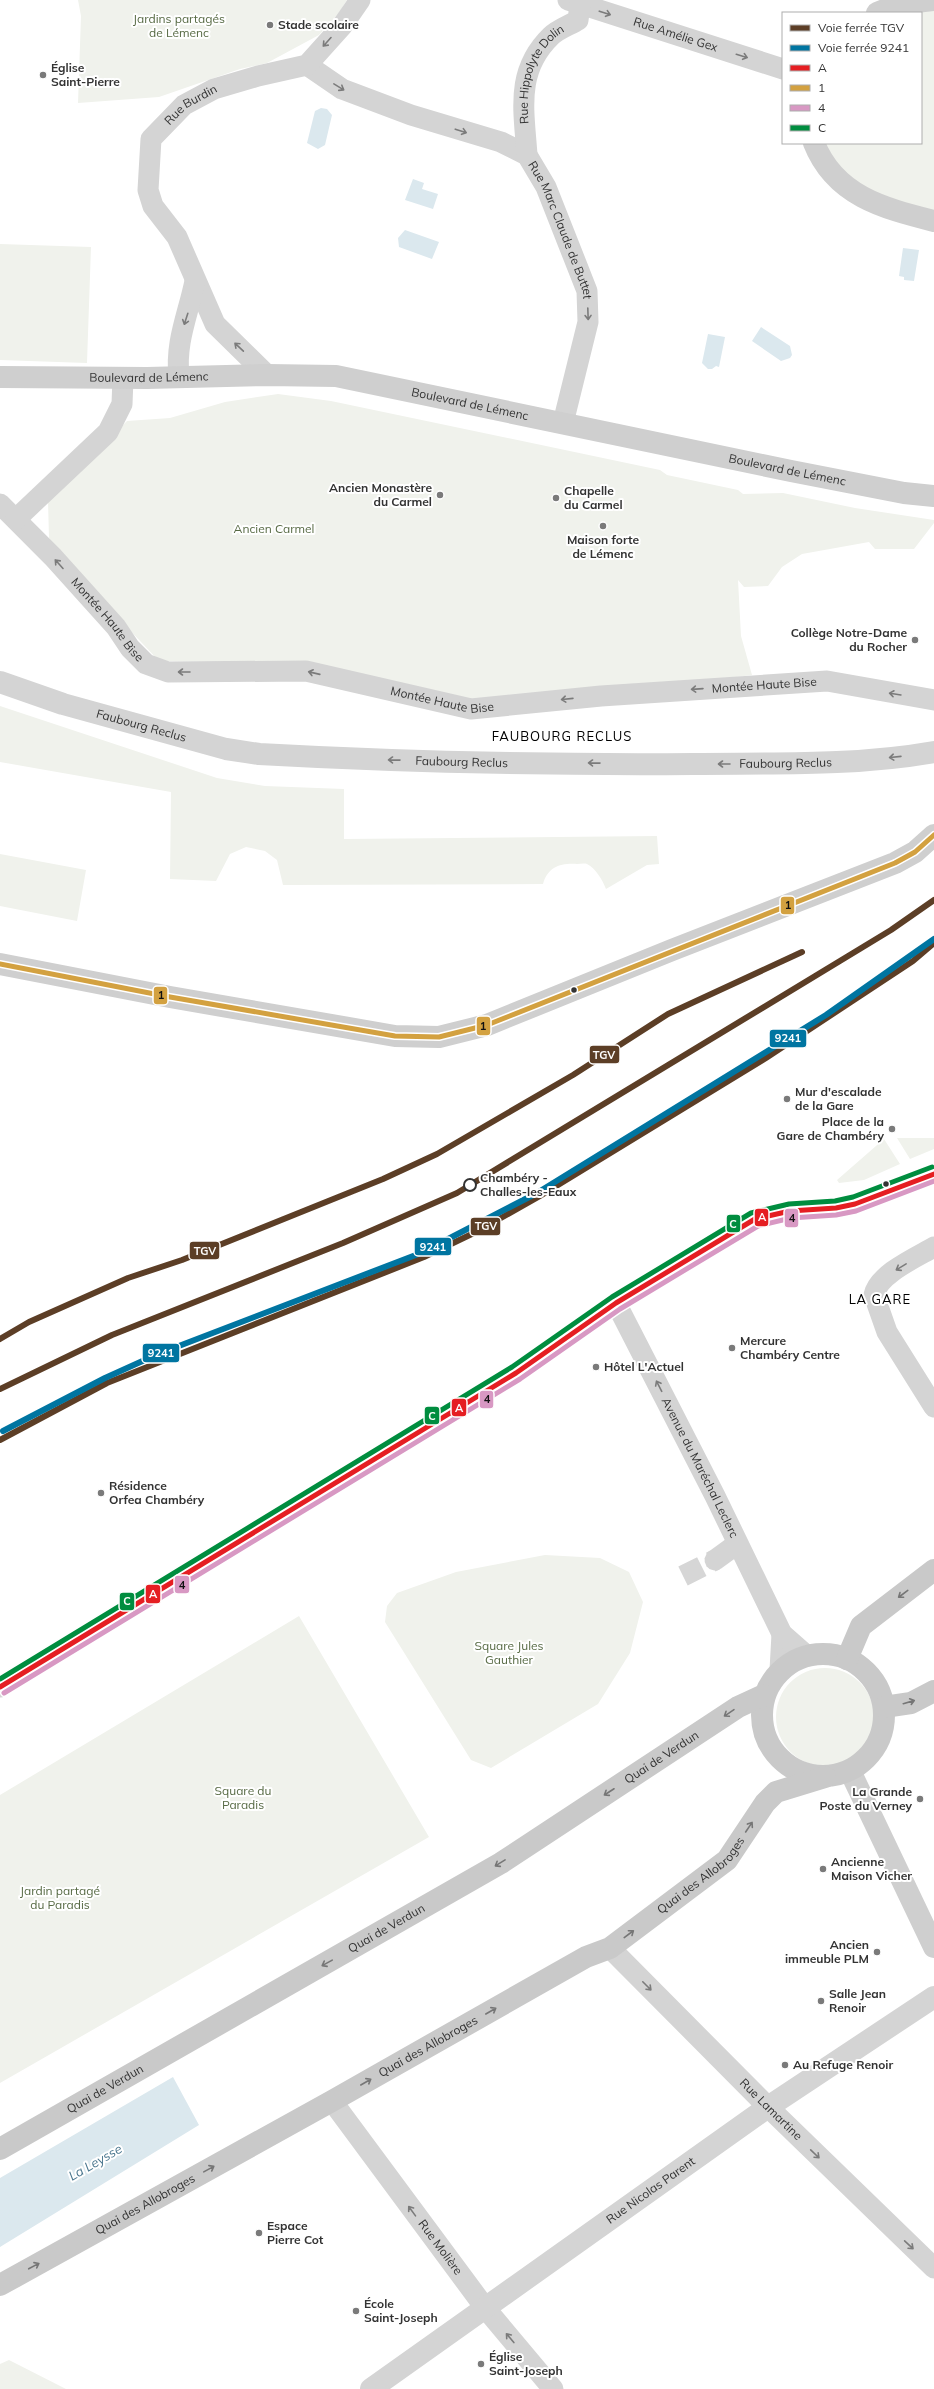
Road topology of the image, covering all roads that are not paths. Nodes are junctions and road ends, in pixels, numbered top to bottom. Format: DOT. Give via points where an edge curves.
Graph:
graph roads {
  1 [pos="360,0"];
  2 [pos="933,0"];
  3 [pos="898,2"];
  4 [pos="574,3"];
  5 [pos="878,12"];
  6 [pos="307,65"];
  7 [pos="782,69"];
  8 [pos="815,144"];
  9 [pos="527,156"];
  10 [pos="934,221"];
  11 [pos="195,281"];
  12 [pos="267,375"];
  13 [pos="0,377"];
  14 [pos="179,377"];
  15 [pos="122,378"];
  16 [pos="563,423"];
  17 [pos="934,496"];
  18 [pos="0,504"];
  19 [pos="16,519"];
  20 [pos="0,682"];
  21 [pos="934,700"];
  22 [pos="934,752"];
  23 [pos="934,835"];
  24 [pos="0,964"];
  25 [pos="934,1247"];
  26 [pos="934,1407"];
  27 [pos="737,1544"];
  28 [pos="715,1560"];
  29 [pos="934,1570"];
  30 [pos="782,1634"];
  31 [pos="806,1656"];
  32 [pos="847,1659"];
  33 [pos="780,1670"];
  34 [pos="0,1687"];
  35 [pos="934,1690"];
  36 [pos="764,1695"];
  37 [pos="884,1707"];
  38 [pos="850,1771"];
  39 [pos="825,1777"];
  40 [pos="934,1947"];
  41 [pos="610,1948"];
  42 [pos="934,1997"];
  43 [pos="332,2101"];
  44 [pos="768,2107"];
  45 [pos="0,2150"];
  46 [pos="934,2268"];
  47 [pos="0,2284"];
  48 [pos="486,2309"];
  49 [pos="371,2389"];
  50 [pos="553,2389"];
  1 -- 6 [label="street, one-way" via="342,26"];
  2 -- 3 [label="main road"];
  3 -- 5 [label="main road"];
  4 -- 7 [label="street, Rue Amélie Gex, one-way"];
  4 -- 9 [label="street, Rue Hippolyte Dolin" via="578,20 552,35 532,60 523,96"];
  6 -- 9 [label="street, Rue Marc Claude de Buttet, one-way" via="342,89 411,115 501,142"];
  6 -- 11 [label="street, Rue Burdin" via="258,76 214,90 184,105 151,139 148,190 153,206 177,237"];
  8 -- 10 [label="main road" via="828,170 841,184 858,196"];
  9 -- 16 [label="street, Rue Marc Claude de Buttet, one-way" via="546,187 587,291 588,322"];
  12 -- 11 [label="street, Rue Burdin, one-way" via="215,324"];
  11 -- 14 [label="street, one-way" via="178,342"];
  12 -- 14 [label="main road, Boulevard de Lémenc"];
  12 -- 16 [label="main road, Boulevard de Lémenc" via="336,376"];
  13 -- 15 [label="main road, Boulevard de Lémenc"];
  14 -- 15 [label="main road, Boulevard de Lémenc"];
  15 -- 19 [label="street" via="122,404 108,432"];
  16 -- 17 [label="main road, Boulevard de Lémenc" via="904,493"];
  18 -- 19 [label="street, Montée Haute Bise"];
  21 -- 19 [label="street, Montée Haute Bise, one-way" via="827,681 601,696 471,709 306,671 168,672 146,664 130,648 110,622"];
  22 -- 20 [label="street, Faubourg Reclus, one-way" via="868,760 809,763 655,764 466,762 258,754 226,749 70,706"];
  23 -- 24 [label="main road" via="915,852 895,863 487,1025 438,1037 395,1036 162,996"];
  25 -- 26 [label="street, one-way" via="891,1273 875,1291 876,1303 887,1332"];
  27 -- 28 [label="street"];
  27 -- 30 [label="street, Avenue du Maréchal Leclerc"];
  27 -- 34 [label="street, Avenue du Maréchal Leclerc, one-way" via="616,1303 516,1373"];
  29 -- 32 [label="main road, one-way" via="860,1626"];
  30 -- 31 [label="street, Avenue du Maréchal Leclerc"];
  30 -- 33 [label="street, Avenue du Maréchal Leclerc"];
  31 -- 32 [label="main road" via="827,1654"];
  31 -- 33 [label="main road"];
  32 -- 37 [label="main road" via="861,1667 872,1679 880,1692"];
  33 -- 36 [label="main road"];
  37 -- 35 [label="main road, one-way" via="911,1703"];
  36 -- 39 [label="main road" via="761,1723 772,1750 783,1763 798,1772"];
  36 -- 45 [label="main road, Quai de Verdun, one-way" via="738,1706 501,1863"];
  37 -- 38 [label="main road" via="884,1724 879,1740 867,1758"];
  38 -- 39 [label="main road"];
  38 -- 40 [label="main road"];
  41 -- 39 [label="main road, Quai des Allobroges, one-way" via="727,1860 765,1803 776,1792"];
  43 -- 41 [label="main road, Quai des Allobroges, one-way" via="586,1957"];
  41 -- 44 [label="street, Rue Lamartine, one-way"];
  42 -- 44 [label="street, Rue Nicolas Parent"];
  47 -- 43 [label="main road, Quai des Allobroges, one-way"];
  48 -- 43 [label="street, Rue Molière, one-way"];
  44 -- 46 [label="street, Rue Lamartine, one-way"];
  44 -- 48 [label="street, Rue Nicolas Parent"];
  48 -- 49 [label="street, Rue Nicolas Parent"];
  50 -- 48 [label="street, Rue Molière, one-way"];
}
